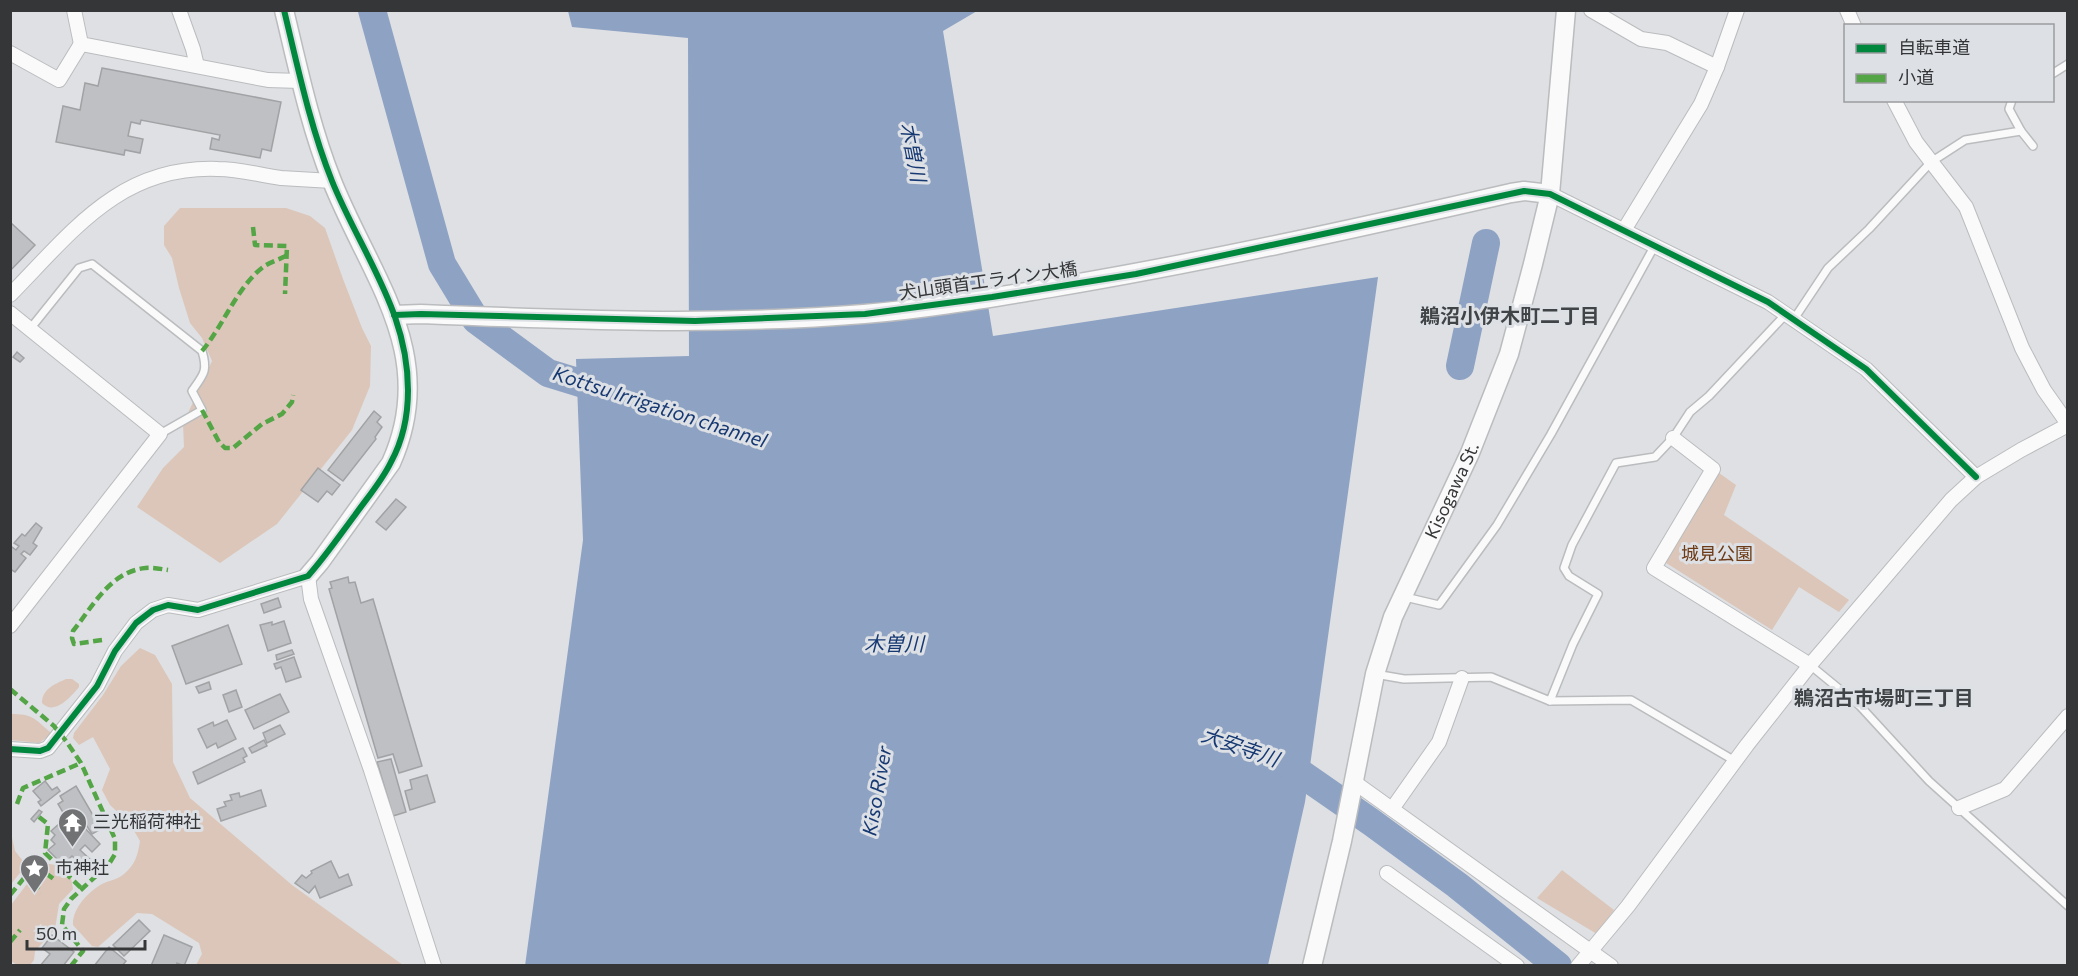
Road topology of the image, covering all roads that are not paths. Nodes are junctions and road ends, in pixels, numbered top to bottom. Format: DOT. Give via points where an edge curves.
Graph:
graph roads {
  1 [pos="74,10"];
  2 [pos="179,10"];
  3 [pos="284,10"];
  4 [pos="1566,10"];
  5 [pos="1591,10"];
  6 [pos="1737,10"];
  7 [pos="1847,10"];
  8 [pos="1853,24"];
  9 [pos="81,44"];
  10 [pos="10,53"];
  11 [pos="2067,64"];
  12 [pos="196,66"];
  13 [pos="1717,67"];
  14 [pos="2054,73"];
  15 [pos="300,81"];
  16 [pos="1895,102"];
  17 [pos="2011,102"];
  18 [pos="2020,131"];
  19 [pos="2033,146"];
  20 [pos="1931,162"];
  21 [pos="332,181"];
  22 [pos="1550,194"];
  23 [pos="1624,230"];
  24 [pos="1655,245"];
  25 [pos="10,295"];
  26 [pos="10,313"];
  27 [pos="394,315"];
  28 [pos="1790,316"];
  29 [pos="30,329"];
  30 [pos="2067,425"];
  31 [pos="160,434"];
  32 [pos="1673,438"];
  33 [pos="1976,477"];
  34 [pos="308,576"];
  35 [pos="1403,597"];
  36 [pos="10,626"];
  37 [pos="1810,665"];
  38 [pos="1375,674"];
  39 [pos="1462,678"];
  40 [pos="1550,701"];
  41 [pos="2067,716"];
  42 [pos="10,749"];
  43 [pos="1735,761"];
  44 [pos="1353,786"];
  45 [pos="1392,808"];
  46 [pos="1959,808"];
  47 [pos="1387,873"];
  48 [pos="2067,906"];
  49 [pos="1585,958"];
  50 [pos="434,966"];
  51 [pos="1312,966"];
  52 [pos="1517,966"];
  53 [pos="1611,966"];
  1 -- 9 [label="street"];
  2 -- 12 [label="street"];
  3 -- 15 [label="street"];
  4 -- 22 [label="street, Kisogawa St."];
  5 -- 13 [label="street" via="1641,39 1667,43"];
  6 -- 13 [label="street"];
  7 -- 8 [label="street"];
  9 -- 10 [label="street" via="59,80"];
  9 -- 12 [label="street"];
  11 -- 14 [label="lane"];
  12 -- 15 [label="street" via="268,81"];
  13 -- 23 [label="street" via="1701,104"];
  15 -- 21 [label="street"];
  16 -- 20 [label="street"];
  17 -- 18 [label="lane" via="2009,109"];
  18 -- 19 [label="lane"];
  18 -- 20 [label="lane" via="1965,140"];
  20 -- 28 [label="lane" via="1828,268"];
  20 -- 30 [label="street" via="1966,207 2022,348"];
  21 -- 25 [label="street" via="216,168 145,180 119,192 89,214"];
  21 -- 27 [label="street"];
  22 -- 23 [label="street"];
  22 -- 27 [label="street, 犬山頭首工ライン大橋" via="1511,193 1136,274 865,314 695,321"];
  22 -- 35 [label="street, Kisogawa St." via="1509,354 1470,453"];
  23 -- 24 [label="street"];
  24 -- 28 [label="street"];
  24 -- 35 [label="lane" via="1497,525 1439,605"];
  26 -- 29 [label="street"];
  27 -- 34 [label="street" via="405,349 409,390 399,446 383,476"];
  28 -- 32 [label="lane" via="1690,412"];
  28 -- 33 [label="street" via="1866,369"];
  29 -- 31 [label="street"];
  29 -- 31 [label="lane" via="79,268 92,264 202,351 205,370 192,391 202,410"];
  30 -- 33 [label="street"];
  31 -- 36 [label="street"];
  32 -- 37 [label="street" via="1713,469 1654,568"];
  32 -- 40 [label="lane" via="1655,457 1616,463 1572,545 1564,568 1569,576 1598,594"];
  33 -- 37 [label="street" via="1951,500"];
  34 -- 42 [label="street" via="198,610 168,605 153,610 136,623 115,651 97,686 48,748"];
  34 -- 50 [label="street" via="311,599"];
  35 -- 38 [label="street, Kisogawa St."];
  37 -- 43 [label="street"];
  37 -- 46 [label="lane" via="1860,706"];
  38 -- 39 [label="lane" via="1404,679"];
  38 -- 44 [label="street, Kisogawa St."];
  39 -- 40 [label="lane" via="1491,677"];
  39 -- 45 [label="street" via="1439,742"];
  40 -- 43 [label="lane" via="1631,700"];
  41 -- 46 [label="street" via="2005,789"];
  43 -- 49 [label="street" via="1687,829"];
  44 -- 45 [label="street"];
  44 -- 51 [label="street, Kisogawa St."];
  45 -- 49 [label="street"];
  46 -- 48 [label="lane"];
  47 -- 52 [label="street"];
  49 -- 53 [label="street"];
}
